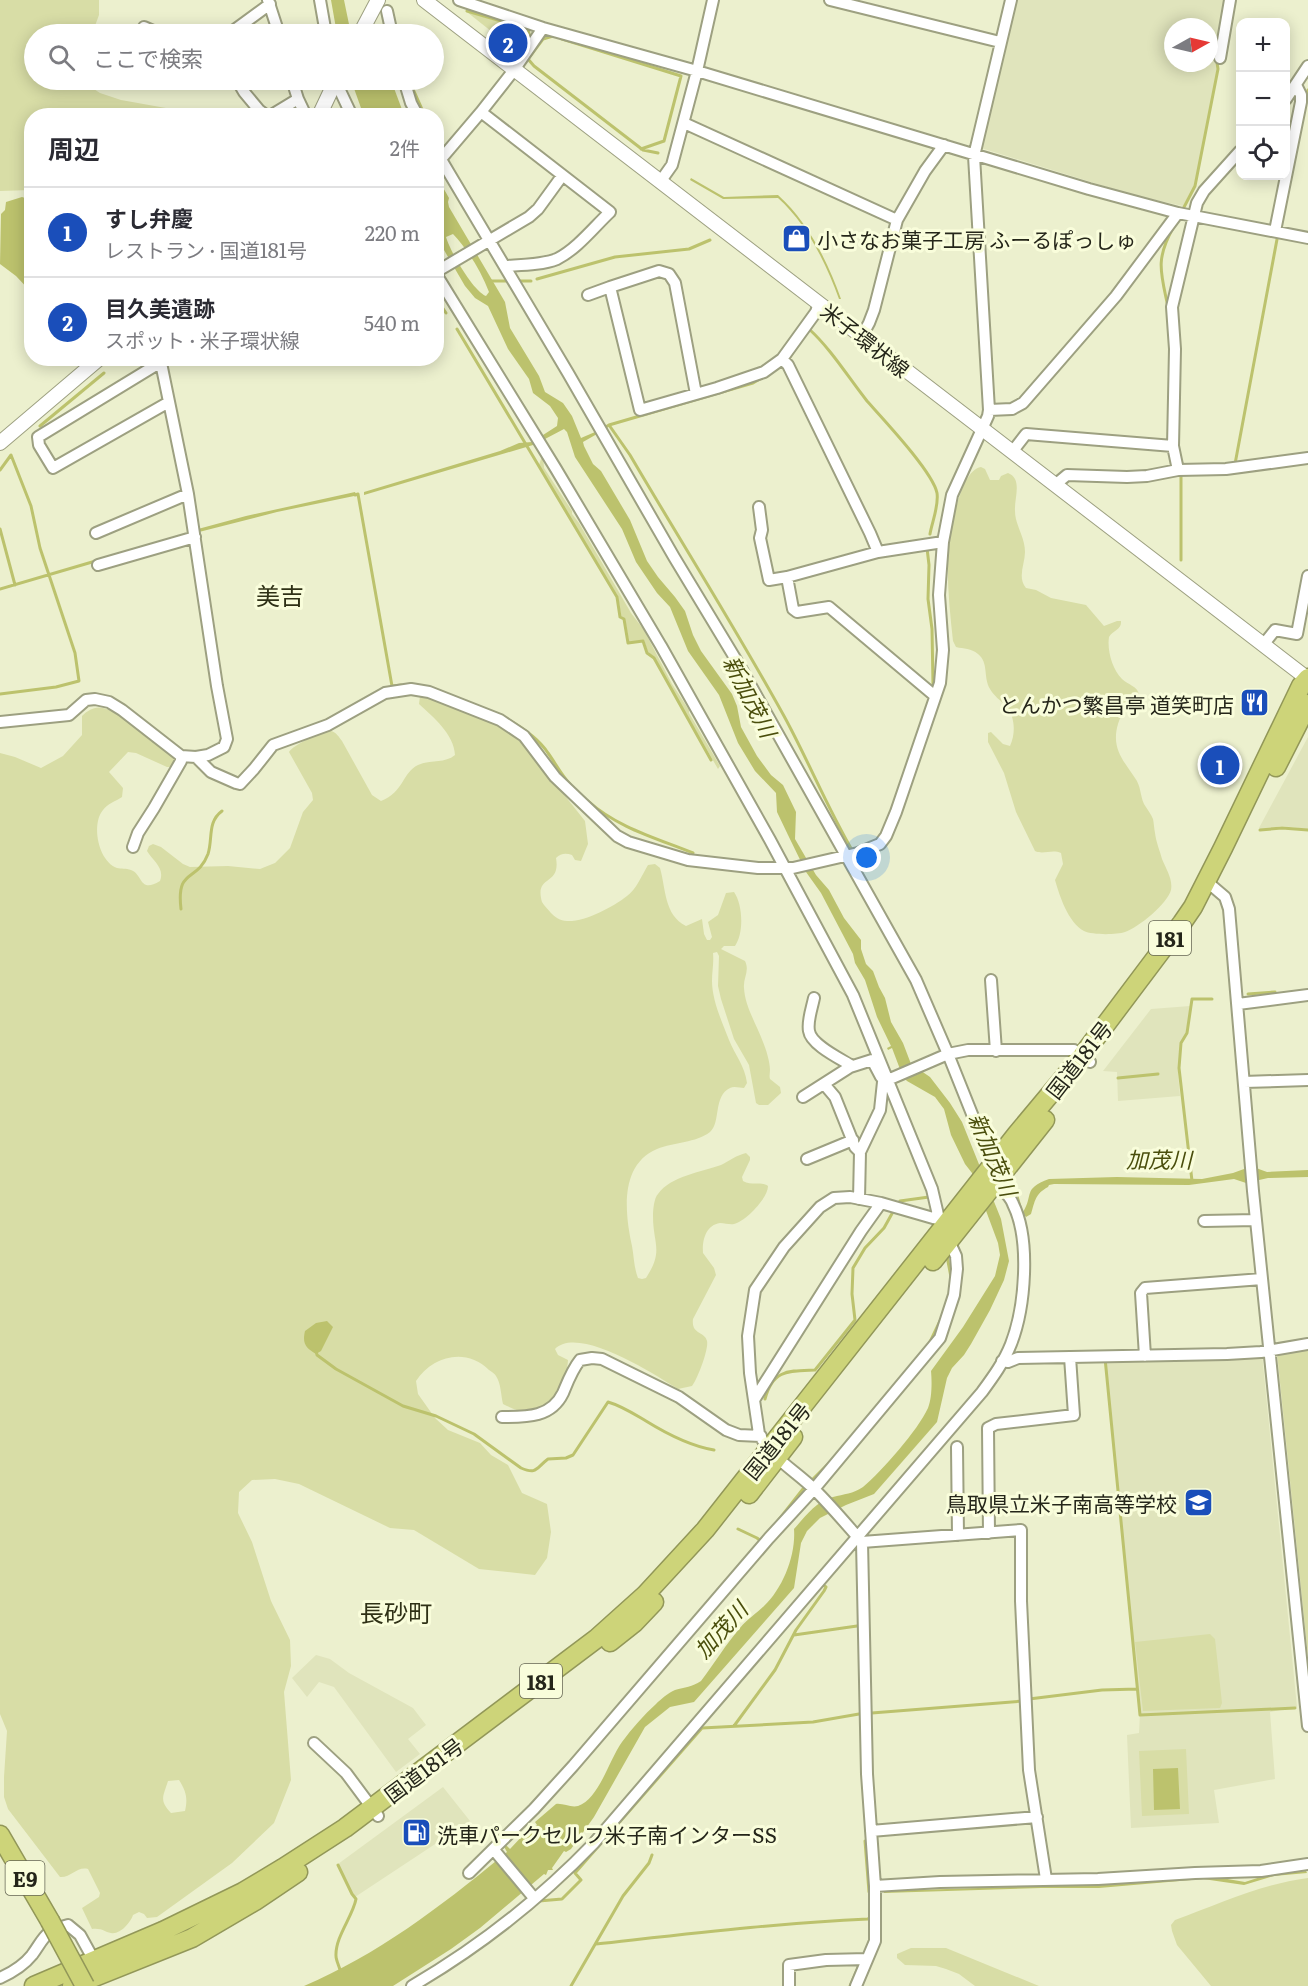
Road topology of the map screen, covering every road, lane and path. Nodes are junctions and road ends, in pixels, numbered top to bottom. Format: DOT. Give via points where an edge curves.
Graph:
graph roads {
  1 [pos="320,0"];
  2 [pos="424,0"];
  3 [pos="459,0"];
  4 [pos="713,0"];
  5 [pos="830,0"];
  6 [pos="1011,0"];
  7 [pos="1230,0"];
  8 [pos="269,2"];
  9 [pos="381,4"];
  10 [pos="242,24"];
  11 [pos="276,24"];
  12 [pos="324,24"];
  13 [pos="367,24"];
  14 [pos="388,24"];
  15 [pos="543,28"];
  16 [pos="1000,42"];
  17 [pos="1220,58"];
  18 [pos="1308,66"];
  19 [pos="514,70"];
  20 [pos="697,72"];
  21 [pos="1296,85"];
  22 [pos="243,90"];
  23 [pos="295,90"];
  24 [pos="331,90"];
  25 [pos="340,90"];
  26 [pos="407,90"];
  27 [pos="1290,93"];
  28 [pos="298,99"];
  29 [pos="257,108"];
  30 [pos="283,108"];
  31 [pos="302,108"];
  32 [pos="323,108"];
  33 [pos="348,108"];
  34 [pos="413,108"];
  35 [pos="481,112"];
  36 [pos="684,123"];
  37 [pos="944,145"];
  38 [pos="444,150"];
  39 [pos="1236,155"];
  40 [pos="974,156"];
  41 [pos="444,164"];
  42 [pos="562,176"];
  43 [pos="660,182"];
  44 [pos="1178,213"];
  45 [pos="1193,216"];
  46 [pos="897,220"];
  47 [pos="1275,231"];
  48 [pos="1308,238"];
  49 [pos="489,240"];
  50 [pos="506,266"];
  51 [pos="444,267"];
  52 [pos="444,281"];
  53 [pos="610,287"];
  54 [pos="588,295"];
  55 [pos="819,303"];
  56 [pos="862,336"];
  57 [pos="782,359"];
  58 [pos="90,366"];
  59 [pos="150,366"];
  60 [pos="161,366"];
  61 [pos="696,394"];
  62 [pos="169,402"];
  63 [pos="989,410"];
  64 [pos="982,429"];
  65 [pos="0,442"];
  66 [pos="1173,446"];
  67 [pos="1012,452"];
  68 [pos="1308,458"];
  69 [pos="1178,470"];
  70 [pos="1055,485"];
  71 [pos="188,494"];
  72 [pos="759,507"];
  73 [pos="96,532"];
  74 [pos="195,537"];
  75 [pos="943,542"];
  76 [pos="878,552"];
  77 [pos="98,565"];
  78 [pos="1308,576"];
  79 [pos="787,577"];
  80 [pos="1263,645"];
  81 [pos="1308,679"];
  82 [pos="935,696"];
  83 [pos="1308,704"];
  84 [pos="0,722"];
  85 [pos="181,756"];
  86 [pos="196,757"];
  87 [pos="134,847"];
  88 [pos="843,856"];
  89 [pos="789,868"];
  90 [pos="1209,883"];
  91 [pos="991,980"];
  92 [pos="1308,995"];
  93 [pos="814,998"];
  94 [pos="1238,1004"];
  95 [pos="996,1051"];
  96 [pos="946,1055"];
  97 [pos="1086,1059"];
  98 [pos="852,1066"];
  99 [pos="888,1079"];
  100 [pos="1308,1080"];
  101 [pos="1244,1082"];
  102 [pos="824,1084"];
  103 [pos="803,1097"];
  104 [pos="853,1140"];
  105 [pos="860,1152"];
  106 [pos="807,1159"];
  107 [pos="994,1175"];
  108 [pos="859,1199"];
  109 [pos="881,1203"];
  110 [pos="1256,1220"];
  111 [pos="1204,1221"];
  112 [pos="944,1230"];
  113 [pos="1262,1279"];
  114 [pos="1308,1344"];
  115 [pos="1269,1350"];
  116 [pos="1145,1356"];
  117 [pos="1070,1357"];
  118 [pos="1002,1361"];
  119 [pos="754,1401"];
  120 [pos="502,1418"];
  121 [pos="769,1448"];
  122 [pos="957,1448"];
  123 [pos="815,1490"];
  124 [pos="989,1533"];
  125 [pos="958,1535"];
  126 [pos="858,1537"];
  127 [pos="1308,1726"];
  128 [pos="314,1743"];
  129 [pos="375,1812"];
  130 [pos="1037,1817"];
  131 [pos="871,1831"];
  132 [pos="0,1835"];
  133 [pos="0,1848"];
  134 [pos="497,1854"];
  135 [pos="1308,1864"];
  136 [pos="469,1873"];
  137 [pos="1046,1879"];
  138 [pos="875,1886"];
  139 [pos="532,1895"];
  140 [pos="47,1923"];
  141 [pos="867,1959"];
  142 [pos="100,1973"];
  143 [pos="0,1978"];
  144 [pos="33,1986"];
  145 [pos="74,1986"];
  146 [pos="85,1986"];
  147 [pos="412,1986"];
  148 [pos="789,1986"];
  149 [pos="856,1986"];
  1 -- 12 [label="street"];
  2 -- 19 [label="main road, 米子環状線"];
  3 -- 15 [label="street"];
  4 -- 20 [label="street"];
  5 -- 16 [label="street"];
  6 -- 16 [label="street"];
  7 -- 17 [label="street"];
  8 -- 10 [label="street"];
  8 -- 11 [label="street"];
  9 -- 13 [label="main road"];
  9 -- 14 [label="street"];
  15 -- 19 [label="street"];
  15 -- 20 [label="street"];
  16 -- 40 [label="street"];
  18 -- 21 [label="street"];
  19 -- 35 [label="street"];
  19 -- 43 [label="main road, 米子環状線"];
  20 -- 36 [label="street"];
  20 -- 37 [label="street"];
  21 -- 27 [label="street"];
  21 -- 47 [label="street" via="1301,102"];
  22 -- 29 [label="street"];
  23 -- 28 [label="street"];
  24 -- 32 [label="main road"];
  25 -- 33 [label="street"];
  26 -- 34 [label="street"];
  28 -- 30 [label="street"];
  28 -- 31 [label="street"];
  35 -- 38 [label="street"];
  35 -- 42 [label="street"];
  36 -- 43 [label="street" via="672,165"];
  36 -- 46 [label="street"];
  37 -- 40 [label="street"];
  37 -- 46 [label="street"];
  39 -- 45 [label="street" via="1204,191"];
  40 -- 44 [label="street"];
  40 -- 63 [label="street"];
  41 -- 49 [label="street"];
  42 -- 49 [label="street" via="529,217"];
  42 -- 50 [label="street" via="610,212 569,252 546,262"];
  43 -- 55 [label="main road, 米子環状線"];
  44 -- 45 [label="street"];
  44 -- 63 [label="street" via="1116,296 1023,403 1012,410"];
  45 -- 47 [label="street"];
  45 -- 66 [label="street" via="1172,307"];
  46 -- 56 [label="street" via="874,310"];
  47 -- 48 [label="street"];
  49 -- 50 [label="street"];
  49 -- 51 [label="street"];
  50 -- 88 [label="street" via="738,663"];
  52 -- 89 [label="street"];
  53 -- 54 [label="street"];
  53 -- 61 [label="street" via="640,410"];
  53 -- 61 [label="street" via="659,271 669,274 675,283"];
  55 -- 56 [label="main road, 米子環状線"];
  55 -- 57 [label="street"];
  56 -- 64 [label="main road, 米子環状線"];
  57 -- 61 [label="street" via="764,372"];
  57 -- 76 [label="street"];
  58 -- 65 [label="main road"];
  59 -- 62 [label="street" via="38,437 39,445 53,468"];
  60 -- 62 [label="street"];
  62 -- 71 [label="street"];
  63 -- 64 [label="street"];
  64 -- 67 [label="main road, 米子環状線"];
  64 -- 75 [label="street" via="952,495"];
  66 -- 67 [label="street" via="1026,434"];
  66 -- 69 [label="street"];
  67 -- 70 [label="main road, 米子環状線"];
  68 -- 69 [label="street" via="1226,469"];
  69 -- 70 [label="street" via="1127,477 1067,475"];
  70 -- 80 [label="main road, 米子環状線"];
  71 -- 73 [label="street"];
  71 -- 74 [label="street"];
  72 -- 79 [label="street" via="760,538 769,580"];
  74 -- 77 [label="street"];
  74 -- 86 [label="street" via="227,739 224,747"];
  75 -- 76 [label="street"];
  75 -- 82 [label="street" via="939,596 943,650"];
  76 -- 79 [label="street"];
  78 -- 80 [label="street" via="1297,634 1275,630"];
  79 -- 82 [label="street" via="797,612 829,606"];
  80 -- 81 [label="main road, 米子環状線"];
  81 -- 90 [label="highway, 国道181号 / 181" via="1301,686"];
  82 -- 88 [label="street" via="886,836 874,848"];
  83 -- 90 [label="highway, 国道181号 / 181" via="1232,853"];
  84 -- 85 [label="street" via="69,715 86,700 95,699 122,710"];
  85 -- 86 [label="street"];
  85 -- 87 [label="street" via="138,832"];
  86 -- 89 [label="street" via="211,772 240,784 273,745 328,725 385,693 420,690 500,720 524,736 564,786 628,842 688,860"];
  88 -- 89 [label="street"];
  88 -- 96 [label="street" via="916,980"];
  89 -- 99 [label="street" via="853,995"];
  90 -- 94 [label="street" via="1227,901"];
  90 -- 97 [label="highway, 国道181号 / 181" via="1174,950 1134,1006"];
  91 -- 95 [label="street"];
  92 -- 94 [label="street"];
  93 -- 98 [label="street" via="809,1034 816,1043"];
  94 -- 101 [label="street"];
  95 -- 96 [label="street" via="969,1050"];
  95 -- 97 [label="street" via="1074,1050"];
  96 -- 99 [label="street"];
  96 -- 107 [label="street"];
  97 -- 107 [label="highway, 国道181号 / 181"];
  98 -- 99 [label="street" via="872,1060"];
  98 -- 102 [label="street"];
  99 -- 105 [label="street" via="880,1110"];
  99 -- 112 [label="street"];
  100 -- 101 [label="street"];
  101 -- 110 [label="street"];
  102 -- 103 [label="street"];
  102 -- 104 [label="street" via="835,1097"];
  104 -- 105 [label="street"];
  104 -- 106 [label="street"];
  105 -- 108 [label="street"];
  107 -- 112 [label="highway, 国道181号 / 181"];
  107 -- 118 [label="street" via="1013,1203 1024,1265 1016,1331"];
  108 -- 109 [label="street"];
  108 -- 119 [label="street" via="834,1198 820,1207 758,1284 748,1336"];
  109 -- 112 [label="street"];
  109 -- 119 [label="street"];
  110 -- 111 [label="street"];
  110 -- 113 [label="street"];
  112 -- 121 [label="highway, 国道181号 / 181"];
  112 -- 123 [label="street" via="956,1256 957,1269 954,1296 940,1338"];
  113 -- 115 [label="street"];
  113 -- 116 [label="street" via="1145,1288 1141,1293"];
  114 -- 115 [label="street"];
  115 -- 116 [label="street"];
  115 -- 127 [label="street"];
  116 -- 117 [label="street"];
  117 -- 118 [label="street"];
  117 -- 124 [label="street" via="1074,1415 988,1428"];
  118 -- 126 [label="street" via="982,1392"];
  119 -- 121 [label="street"];
  120 -- 121 [label="street" via="528,1417 552,1409 575,1365 580,1360 602,1359 679,1397 726,1430"];
  121 -- 123 [label="street"];
  121 -- 129 [label="highway, 国道181号 / 181" via="707,1547 634,1623 583,1664"];
  122 -- 125 [label="street"];
  123 -- 126 [label="street"];
  123 -- 134 [label="street" via="769,1538"];
  124 -- 125 [label="street"];
  124 -- 130 [label="street" via="1021,1530 1020,1601 1029,1770"];
  125 -- 126 [label="street"];
  126 -- 131 [label="street"];
  126 -- 139 [label="street" via="594,1843 542,1893"];
  128 -- 129 [label="street" via="346,1773"];
  129 -- 142 [label="highway, 国道181号 / 181" via="326,1854 192,1938"];
  130 -- 131 [label="street"];
  130 -- 137 [label="street"];
  131 -- 138 [label="street"];
  132 -- 140 [label="highway, E9"];
  133 -- 140 [label="highway, E9"];
  134 -- 136 [label="street"];
  134 -- 139 [label="street"];
  135 -- 137 [label="street" via="1261,1871"];
  137 -- 138 [label="street"];
  138 -- 141 [label="street" via="874,1941"];
  139 -- 147 [label="street" via="510,1919"];
  140 -- 145 [label="highway, E9"];
  140 -- 146 [label="highway, E9, bridge"];
  141 -- 148 [label="street" via="789,1965"];
  141 -- 149 [label="street"];
  142 -- 143 [label="street" via="80,1935 68,1925 53,1929 30,1957"];
  142 -- 144 [label="highway, 国道181号 / 181"];
  142 -- 145 [label="highway, 国道181号 / 181"];
}
